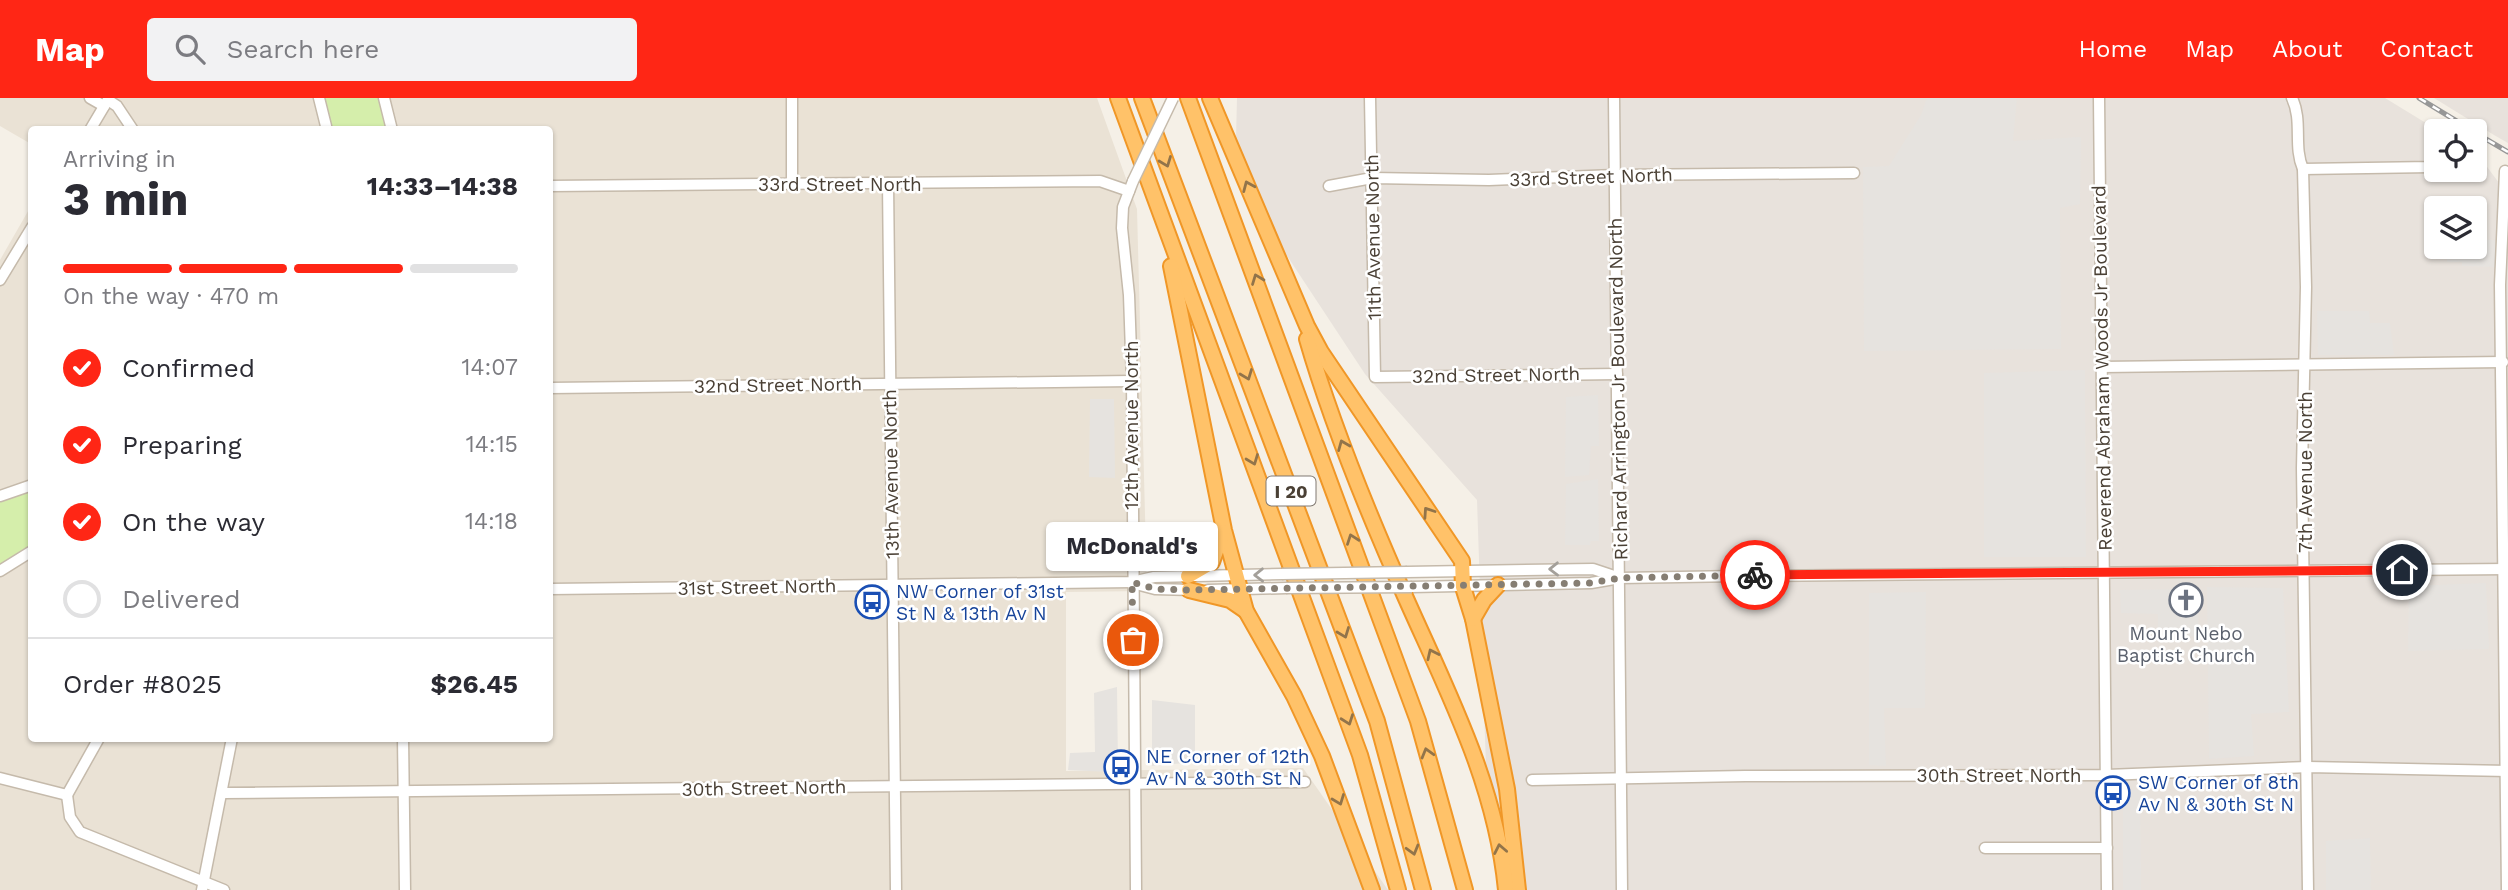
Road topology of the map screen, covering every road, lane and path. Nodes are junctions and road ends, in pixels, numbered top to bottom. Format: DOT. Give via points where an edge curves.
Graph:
graph roads {
  1 [pos="90,98"];
  2 [pos="319,98"];
  3 [pos="384,98"];
  4 [pos="792,98"];
  5 [pos="1117,98"];
  6 [pos="1142,98"];
  7 [pos="1173,98"];
  8 [pos="1188,98"];
  9 [pos="1210,98"];
  10 [pos="1370,98"];
  11 [pos="1614,98"];
  12 [pos="2099,98"];
  13 [pos="2292,98"];
  14 [pos="107,101"];
  15 [pos="92,126"];
  16 [pos="130,126"];
  17 [pos="326,126"];
  18 [pos="391,126"];
  19 [pos="2424,167"];
  20 [pos="2303,169"];
  21 [pos="2505,171"];
  22 [pos="1854,173"];
  23 [pos="1615,175"];
  24 [pos="1372,178"];
  25 [pos="888,183"];
  26 [pos="792,184"];
  27 [pos="553,186"];
  28 [pos="1131,186"];
  29 [pos="1329,186"];
  30 [pos="28,234"];
  31 [pos="0,280"];
  32 [pos="1296,301"];
  33 [pos="2503,362"];
  34 [pos="2305,365"];
  35 [pos="2102,367"];
  36 [pos="1617,374"];
  37 [pos="1375,377"];
  38 [pos="1132,381"];
  39 [pos="890,384"];
  40 [pos="553,388"];
  41 [pos="28,486"];
  42 [pos="0,496"];
  43 [pos="1224,530"];
  44 [pos="28,553"];
  45 [pos="2506,569"];
  46 [pos="1464,570"];
  47 [pos="2305,571"];
  48 [pos="0,572"];
  49 [pos="2105,573"];
  50 [pos="1620,578"];
  51 [pos="1132,582"];
  52 [pos="1238,582"];
  53 [pos="1189,583"];
  54 [pos="892,585"];
  55 [pos="1498,585"];
  56 [pos="1463,587"];
  57 [pos="553,589"];
  58 [pos="1246,611"];
  59 [pos="1473,620"];
  60 [pos="97,742"];
  61 [pos="231,742"];
  62 [pos="403,742"];
  63 [pos="2308,767"];
  64 [pos="2506,771"];
  65 [pos="2106,775"];
  66 [pos="0,778"];
  67 [pos="1532,780"];
  68 [pos="1620,780"];
  69 [pos="1305,782"];
  70 [pos="1135,784"];
  71 [pos="894,786"];
  72 [pos="404,791"];
  73 [pos="223,793"];
  74 [pos="66,795"];
  75 [pos="1984,848"];
  76 [pos="2107,848"];
  77 [pos="204,885"];
  78 [pos="224,890"];
  79 [pos="405,890"];
  80 [pos="896,890"];
  81 [pos="1136,890"];
  82 [pos="1372,890"];
  83 [pos="1398,890"];
  84 [pos="1423,890"];
  85 [pos="1465,890"];
  86 [pos="1506,890"];
  87 [pos="1518,890"];
  88 [pos="1622,890"];
  89 [pos="2108,890"];
  90 [pos="2308,890"];
  91 [pos="2507,890"];
  1 -- 14 [label="street"];
  2 -- 17 [label="street"];
  3 -- 18 [label="street"];
  4 -- 26 [label="street"];
  5 -- 43 [label="highway" via="1175,281"];
  5 -- 83 [label="highway, one-way" via="1360,755"];
  6 -- 84 [label="highway, I 20, one-way" via="1377,721"];
  7 -- 28 [label="street, 12th Avenue North, bridge"];
  85 -- 8 [label="highway, I 20, one-way" via="1418,721"];
  32 -- 9 [label="highway, one-way"];
  10 -- 24 [label="street, 11th Avenue North"];
  11 -- 23 [label="street, Richard Arrington Jr Boulevard North"];
  12 -- 35 [label="street, Reverend Abraham Woods Jr Boulevard"];
  13 -- 20 [label="street, 7th Avenue North"];
  14 -- 15 [label="street"];
  14 -- 16 [label="street" via="117,106"];
  19 -- 20 [label="street"];
  20 -- 34 [label="street, 7th Avenue North"];
  21 -- 33 [label="street" via="2500,285"];
  22 -- 23 [label="street, 33rd Street North"];
  23 -- 24 [label="street, 33rd Street North"];
  23 -- 36 [label="street, Richard Arrington Jr Boulevard North"];
  24 -- 29 [label="street, 33rd Street North"];
  24 -- 37 [label="street, 11th Avenue North"];
  25 -- 26 [label="street, 33rd Street North"];
  25 -- 28 [label="street, 33rd Street North" via="1100,181"];
  25 -- 39 [label="street, 13th Avenue North"];
  26 -- 27 [label="street, 33rd Street North"];
  28 -- 38 [label="street, 12th Avenue North" via="1122,228"];
  30 -- 31 [label="street"];
  46 -- 32 [label="highway, one-way" via="1321,352"];
  86 -- 32 [label="highway, one-way" via="1492,809 1471,742 1321,388"];
  33 -- 34 [label="street"];
  33 -- 45 [label="street"];
  34 -- 35 [label="street"];
  34 -- 47 [label="street, 7th Avenue North"];
  35 -- 49 [label="street, Reverend Abraham Woods Jr Boulevard"];
  36 -- 37 [label="street, 32nd Street North"];
  36 -- 50 [label="street, Richard Arrington Jr Boulevard North"];
  38 -- 39 [label="street, 32nd Street North"];
  38 -- 51 [label="street, 12th Avenue North"];
  39 -- 40 [label="street, 32nd Street North"];
  39 -- 54 [label="street, 13th Avenue North"];
  41 -- 42 [label="street"];
  43 -- 52 [label="highway"];
  43 -- 53 [label="highway" via="1212,562"];
  44 -- 48 [label="street"];
  45 -- 47 [label="street, 31st Street North"];
  45 -- 64 [label="street"];
  50 -- 46 [label="street, 31st Street North, one-way" via="1593,569"];
  46 -- 52 [label="street, 31st Street North, one-way, bridge" via="1282,574"];
  46 -- 56 [label="highway"];
  47 -- 49 [label="street, 31st Street North"];
  47 -- 63 [label="street, 7th Avenue North"];
  49 -- 50 [label="street, 31st Street North"];
  49 -- 65 [label="street, Reverend Abraham Woods Jr Boulevard"];
  50 -- 55 [label="street, 31st Street North"];
  50 -- 68 [label="street, Richard Arrington Jr Boulevard North"];
  51 -- 53 [label="street, 31st Street North" via="1155,589"];
  51 -- 54 [label="street, 31st Street North"];
  51 -- 70 [label="street, 12th Avenue North"];
  52 -- 53 [label="street, 31st Street North"];
  52 -- 56 [label="street, 31st Street North, bridge" via="1286,588"];
  52 -- 58 [label="highway"];
  53 -- 58 [label="highway"];
  54 -- 57 [label="street, 31st Street North"];
  54 -- 71 [label="street, 13th Avenue North"];
  55 -- 56 [label="street, 31st Street North"];
  55 -- 59 [label="highway"];
  56 -- 59 [label="highway"];
  58 -- 82 [label="highway, one-way" via="1302,715"];
  59 -- 87 [label="highway" via="1502,764"];
  60 -- 74 [label="street"];
  61 -- 73 [label="street"];
  62 -- 72 [label="street"];
  63 -- 64 [label="street, 30th Street North"];
  63 -- 65 [label="street, 30th Street North"];
  63 -- 90 [label="street, 7th Avenue North"];
  64 -- 91 [label="street"];
  65 -- 68 [label="street, 30th Street North"];
  65 -- 76 [label="street, Reverend Abraham Woods Jr Boulevard"];
  66 -- 74 [label="street"];
  67 -- 68 [label="street, 30th Street North"];
  68 -- 88 [label="street, Richard Arrington Jr Boulevard North"];
  69 -- 70 [label="street, 30th Street North"];
  70 -- 71 [label="street, 30th Street North"];
  70 -- 81 [label="street, 12th Avenue North"];
  71 -- 72 [label="street, 30th Street North"];
  71 -- 80 [label="street, 13th Avenue North"];
  72 -- 73 [label="street, 30th Street North"];
  72 -- 79 [label="street"];
  73 -- 77 [label="street"];
  74 -- 77 [label="street" via="70,817 80,832"];
  75 -- 76 [label="street"];
  76 -- 89 [label="street, Reverend Abraham Woods Jr Boulevard"];
  77 -- 78 [label="street"];
}
